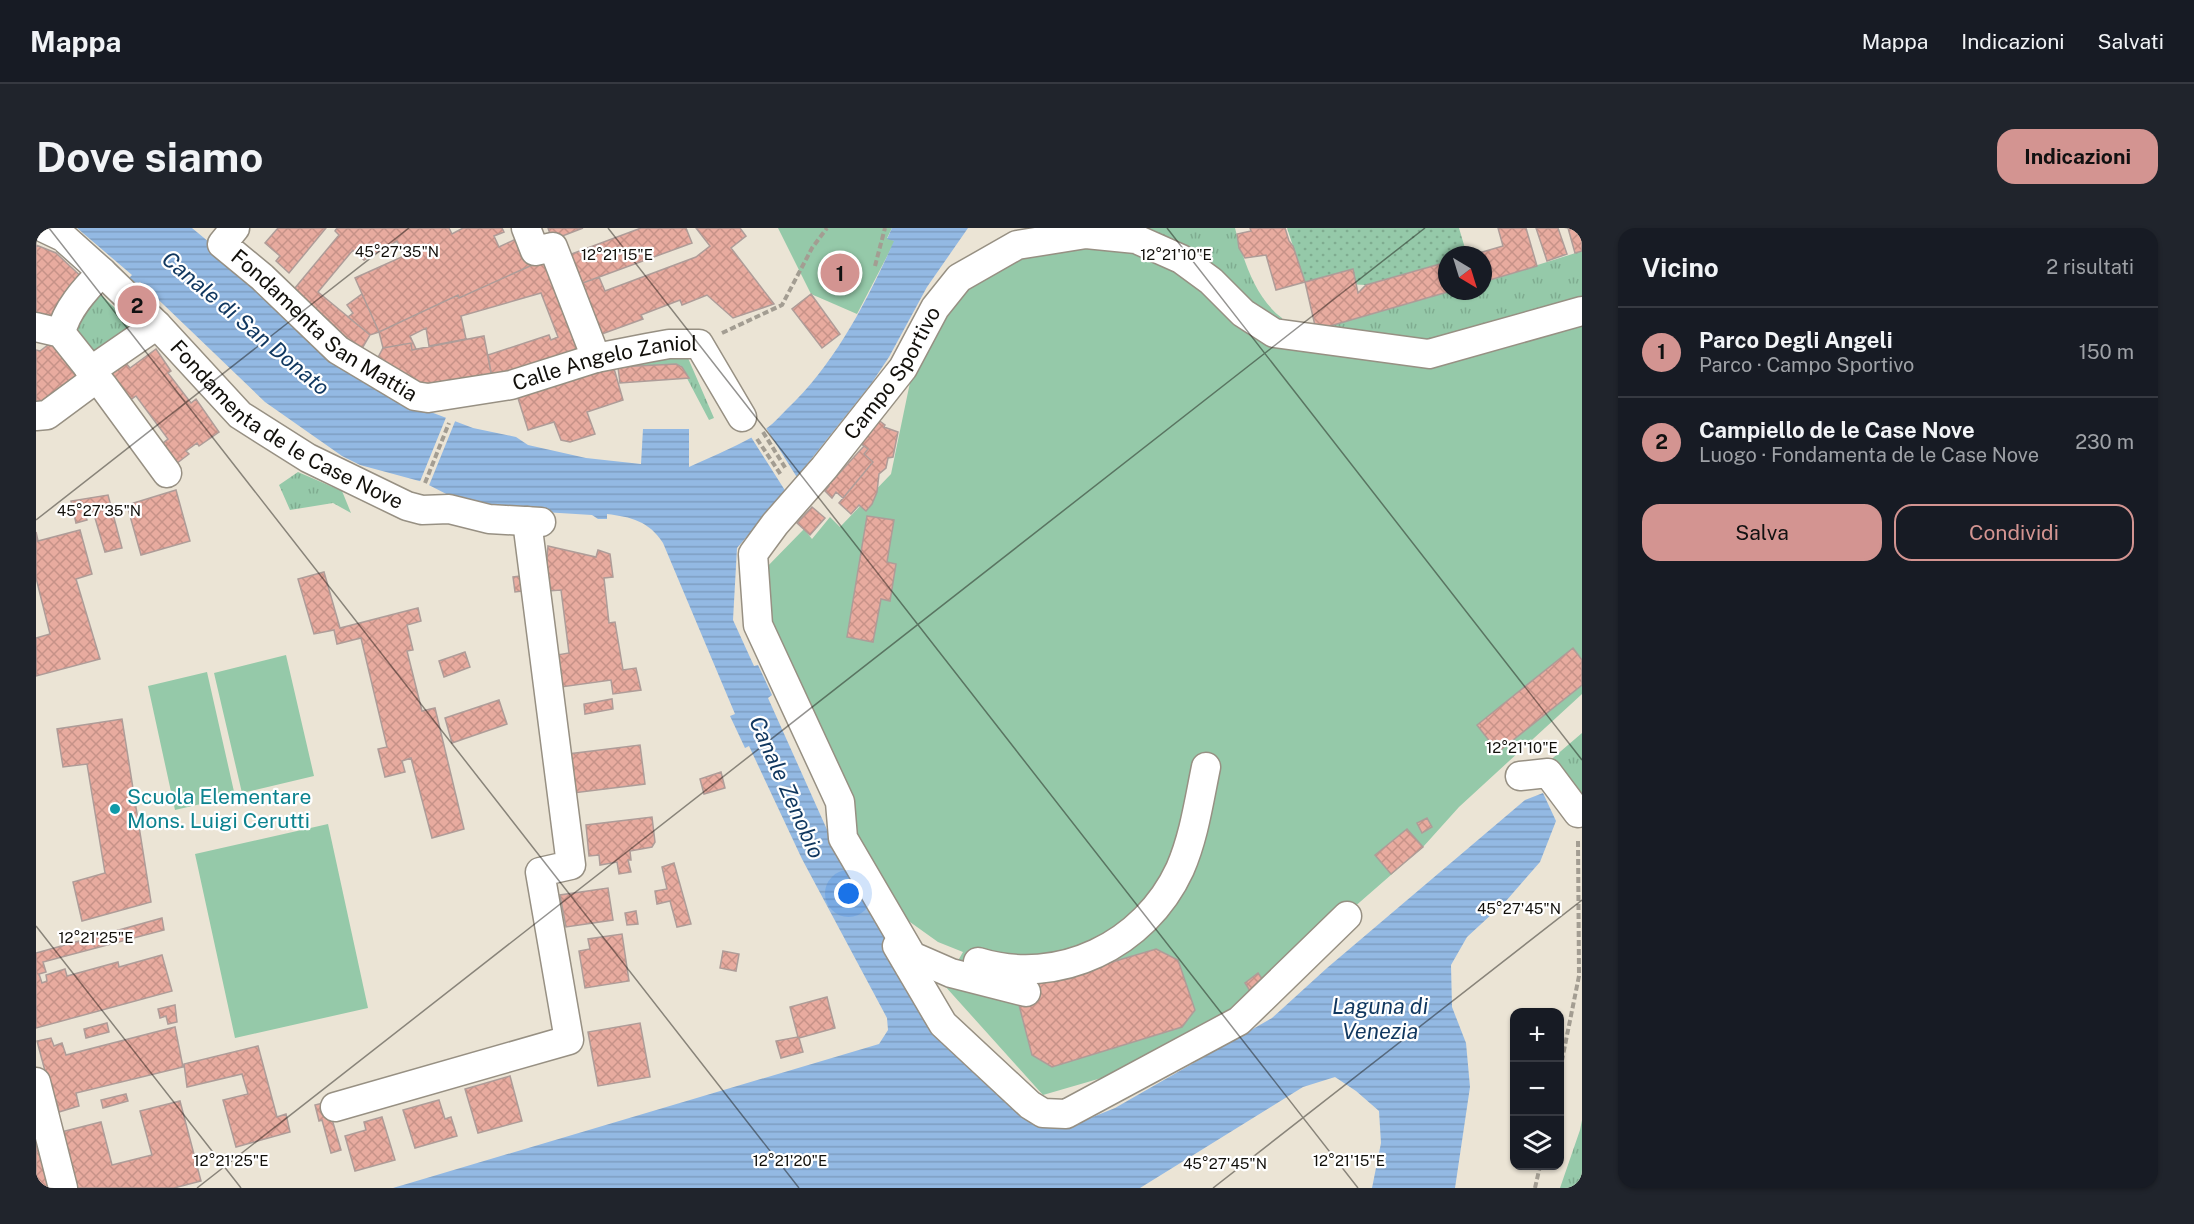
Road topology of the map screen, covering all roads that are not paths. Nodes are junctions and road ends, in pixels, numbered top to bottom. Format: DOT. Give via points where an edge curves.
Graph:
graph roads {
  1 [pos="44,228"];
  2 [pos="526,228"];
  3 [pos="229,236"];
  4 [pos="102,272"];
  5 [pos="1582,311"];
  6 [pos="157,325"];
  7 [pos="48,330"];
  8 [pos="597,358"];
  9 [pos="93,374"];
  10 [pos="429,398"];
  11 [pos="36,416"];
  12 [pos="753,427"];
  13 [pos="167,473"];
  14 [pos="775,524"];
  15 [pos="1206,767"];
  16 [pos="1520,776"];
  17 [pos="1578,813"];
  18 [pos="1347,916"];
  19 [pos="896,928"];
  20 [pos="1026,992"];
  21 [pos="36,1082"];
  22 [pos="335,1107"];
  23 [pos="63,1188"];
  1 -- 4 [label="street, Fondamenta de le Case Nove" via="63,237"];
  2 -- 8 [label="street" via="535,251 553,247"];
  3 -- 10 [label="street, Fondamenta San Mattia" via="270,285 338,350 415,396"];
  4 -- 6 [label="street, Fondamenta de le Case Nove"];
  4 -- 7 [label="street" via="64,320"];
  5 -- 14 [label="street, Campo Sportivo" via="1429,354 1274,333 1243,313 1211,281 1181,259 1136,239 1086,234 1017,245 959,278 935,308 903,368 794,486"];
  6 -- 9 [label="street" via="99,365"];
  6 -- 22 [label="street, Fondamenta de le Case Nove" via="240,415 308,458 388,498 418,498 449,509 534,522 571,865 540,872 568,1040"];
  7 -- 9 [label="street"];
  8 -- 10 [label="street, Calle Angelo Zaniol" via="511,385 460,397"];
  8 -- 12 [label="street, Calle Angelo Zaniol" via="669,344 699,344"];
  9 -- 11 [label="street" via="46,415"];
  9 -- 13 [label="street"];
  14 -- 18 [label="street" via="769,518 742,550 738,621 761,663 837,842 943,1024 1030,1105 1043,1113 1066,1114 1239,1021"];
  14 -- 19 [label="street, Campo Sportivo" via="753,554 758,625 840,802 843,838"];
  15 -- 19 [label="street" via="1188,850 1179,871 1151,912 1120,942 1062,965 1002,969 960,957"];
  16 -- 17 [label="street" via="1548,773"];
  19 -- 20 [label="street, Campo Sportivo" via="912,956 951,973"];
  21 -- 23 [label="street"];
}
